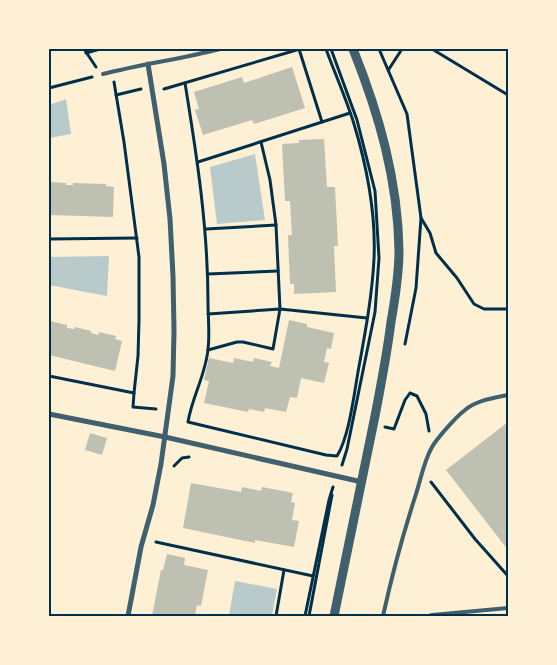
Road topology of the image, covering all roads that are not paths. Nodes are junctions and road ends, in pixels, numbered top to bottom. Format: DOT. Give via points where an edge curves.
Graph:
graph roads {
  1 [pos="220,49"];
  2 [pos="353,49"];
  3 [pos="148,64"];
  4 [pos="102,74"];
  5 [pos="508,395"];
  6 [pos="49,414"];
  7 [pos="165,437"];
  8 [pos="362,482"];
  9 [pos="508,608"];
  10 [pos="128,616"];
  11 [pos="334,616"];
  12 [pos="383,616"];
  13 [pos="428,616"];
  1 -- 3 [label="lane"];
  2 -- 8 [label="street" via="389,159 399,252 384,368"];
  3 -- 4 [label="lane"];
  3 -- 7 [label="street" via="164,164 173,276 172,376"];
  5 -- 12 [label="lane" via="486,399 466,409 432,446"];
  6 -- 7 [label="street"];
  7 -- 8 [label="street"];
  7 -- 10 [label="street"];
  8 -- 11 [label="street"];
  9 -- 13 [label="lane"];
}
